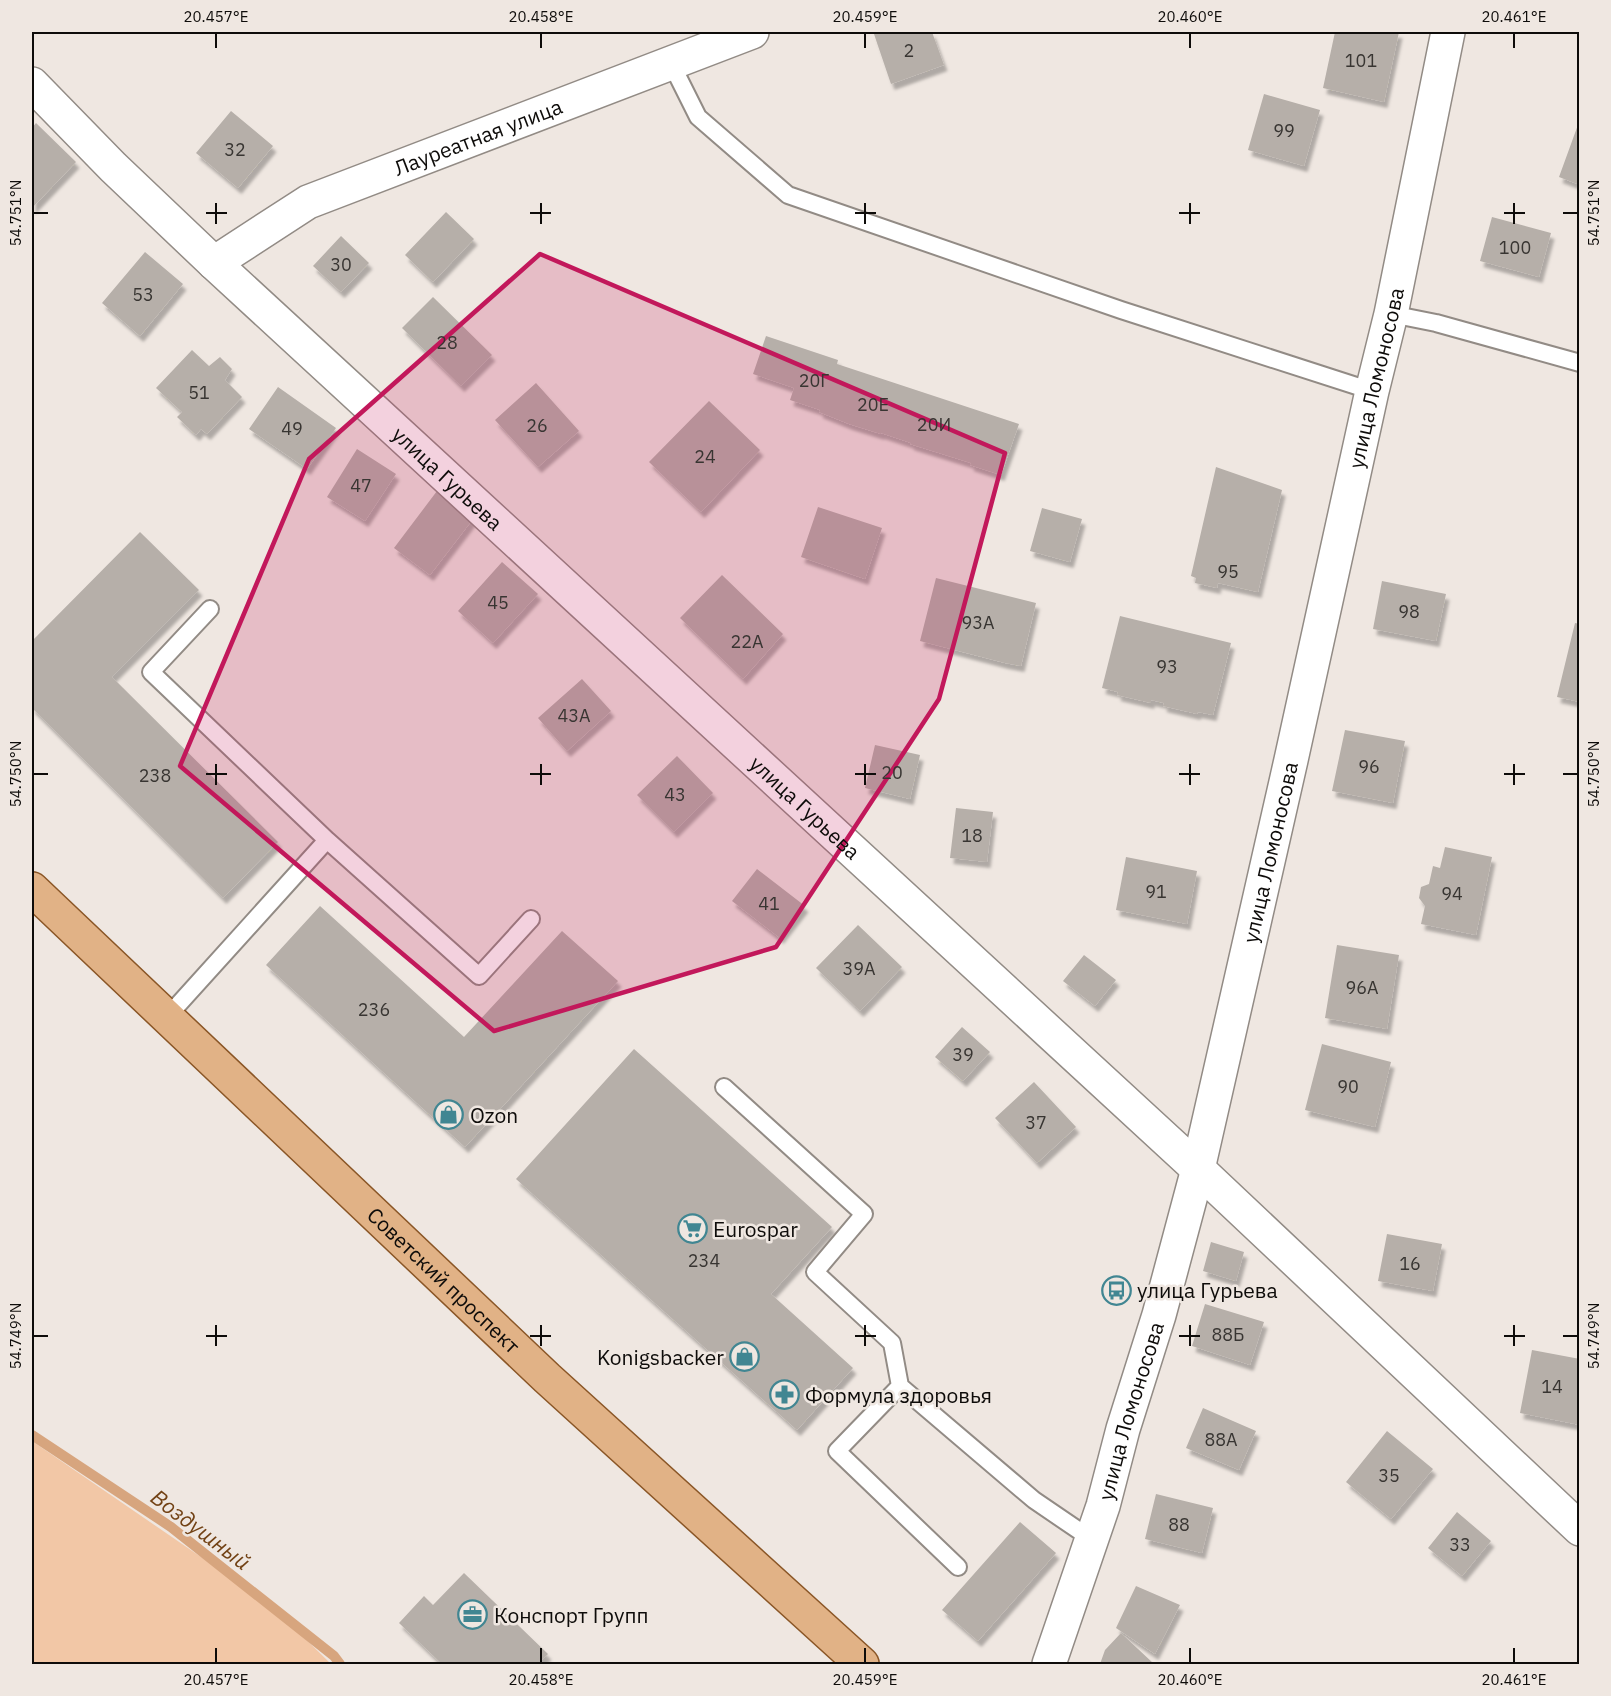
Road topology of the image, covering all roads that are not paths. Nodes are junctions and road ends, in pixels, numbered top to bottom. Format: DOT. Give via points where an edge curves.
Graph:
graph roads {
  1 [pos="752,32"];
  2 [pos="1448,32"];
  3 [pos="671,63"];
  4 [pos="32,84"];
  5 [pos="214,263"];
  6 [pos="1391,314"];
  7 [pos="1580,363"];
  8 [pos="1372,391"];
  9 [pos="210,609"];
  10 [pos="327,840"];
  11 [pos="32,889"];
  12 [pos="531,919"];
  13 [pos="167,1017"];
  14 [pos="724,1087"];
  15 [pos="1198,1169"];
  16 [pos="900,1386"];
  17 [pos="1580,1528"];
  18 [pos="1092,1538"];
  19 [pos="957,1567"];
  20 [pos="862,1665"];
  21 [pos="1049,1665"];
  1 -- 3 [label="street, Лауреатная улица"];
  2 -- 6 [label="street, улица Ломоносова"];
  3 -- 5 [label="street, Лауреатная улица" via="308,201"];
  3 -- 8 [label="lane" via="699,117 788,195 1121,310"];
  4 -- 5 [label="street, улица Гурьева"];
  5 -- 15 [label="street, улица Гурьева"];
  6 -- 7 [label="lane"];
  6 -- 8 [label="street, улица Ломоносова"];
  8 -- 15 [label="street, улица Ломоносова"];
  9 -- 10 [label="lane" via="151,672"];
  10 -- 12 [label="lane" via="479,976"];
  10 -- 13 [label="lane"];
  11 -- 13 [label="main road, Советский проспект"];
  13 -- 20 [label="main road, Советский проспект" via="547,1378"];
  14 -- 16 [label="lane" via="864,1214 815,1272 892,1343"];
  15 -- 17 [label="street, улица Гурьева"];
  15 -- 18 [label="street, улица Ломоносова"];
  16 -- 18 [label="lane" via="1034,1500"];
  16 -- 19 [label="lane" via="837,1450"];
  18 -- 21 [label="street, улица Ломоносова"];
}
